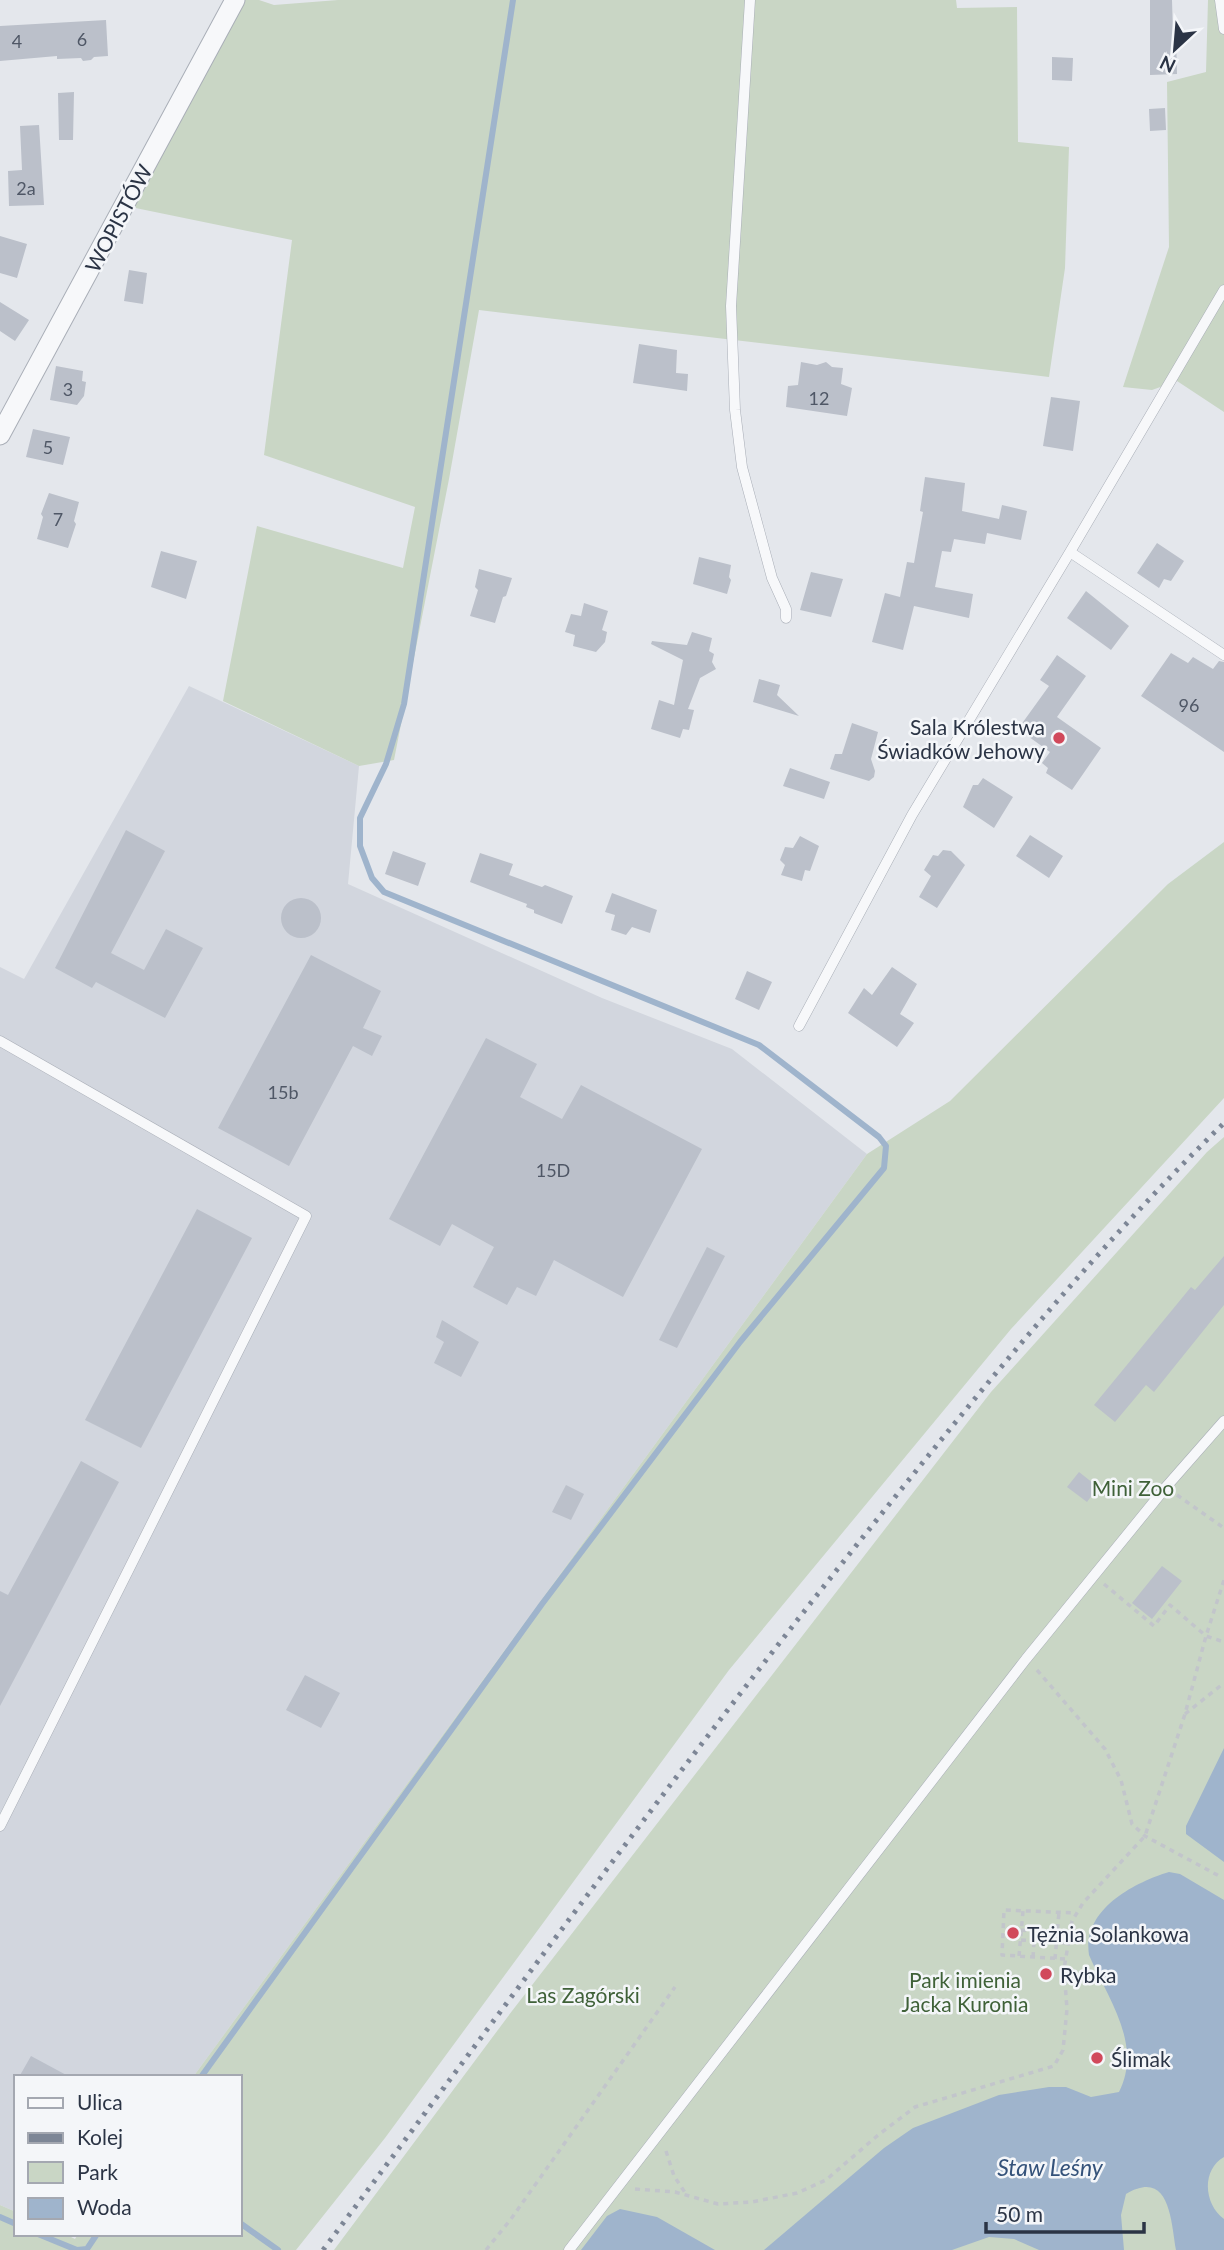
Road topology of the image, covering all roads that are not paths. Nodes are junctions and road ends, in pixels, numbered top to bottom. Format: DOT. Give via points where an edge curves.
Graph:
graph roads {
  1 [pos="234,0"];
  2 [pos="750,0"];
  3 [pos="1220,0"];
  4 [pos="1224,29"];
  5 [pos="1224,290"];
  6 [pos="0,435"];
  7 [pos="1070,552"];
  8 [pos="786,618"];
  9 [pos="1224,655"];
  10 [pos="799,1026"];
  11 [pos="0,1041"];
  12 [pos="1224,1421"];
  13 [pos="0,1826"];
  14 [pos="569,2250"];
  1 -- 6 [label="street, WOPISTÓW"];
  2 -- 8 [label="lane" via="731,306 735,410 742,467"];
  3 -- 4 [label="lane"];
  5 -- 7 [label="lane"];
  7 -- 9 [label="lane"];
  7 -- 10 [label="lane" via="912,815"];
  11 -- 13 [label="lane" via="306,1216"];
  12 -- 14 [label="lane" via="1027,1659"];
}
